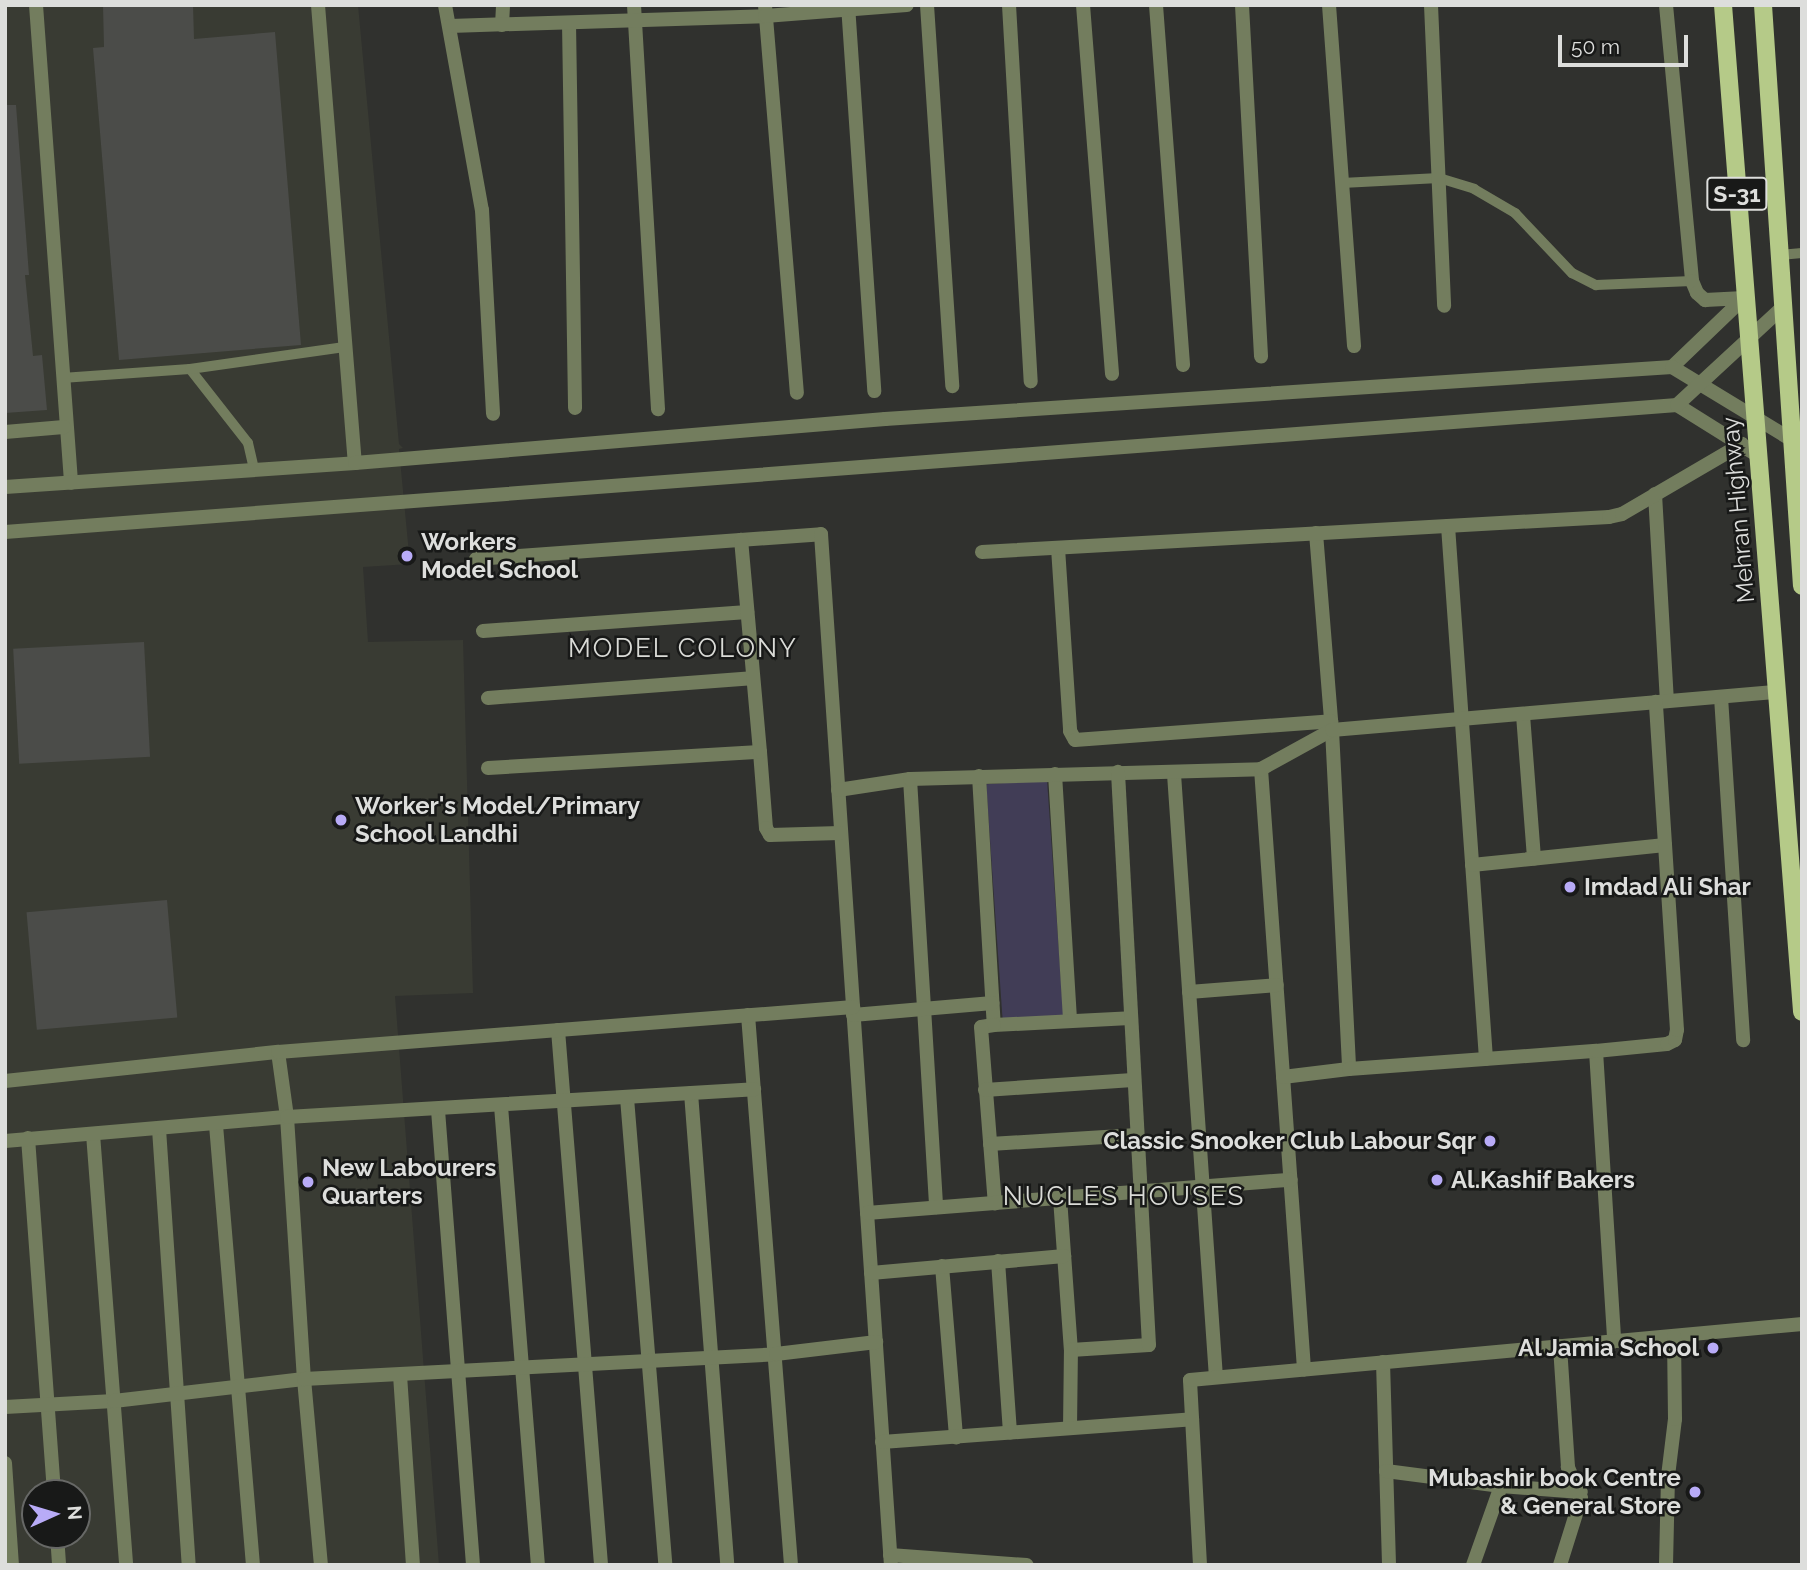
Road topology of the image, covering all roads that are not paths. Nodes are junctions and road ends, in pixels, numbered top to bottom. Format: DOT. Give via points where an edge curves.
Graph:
graph roads {
  1 [pos="36,5"];
  2 [pos="318,5"];
  3 [pos="446,5"];
  4 [pos="503,5"];
  5 [pos="634,5"];
  6 [pos="907,5"];
  7 [pos="927,5"];
  8 [pos="1009,5"];
  9 [pos="1083,5"];
  10 [pos="1156,5"];
  11 [pos="1241,5"];
  12 [pos="1329,5"];
  13 [pos="1431,5"];
  14 [pos="1666,5"];
  15 [pos="1723,5"];
  16 [pos="1763,5"];
  17 [pos="848,7"];
  18 [pos="765,11"];
  19 [pos="713,12"];
  20 [pos="635,22"];
  21 [pos="569,23"];
  22 [pos="502,25"];
  23 [pos="450,26"];
  24 [pos="1439,178"];
  25 [pos="1342,183"];
  26 [pos="1802,253"];
  27 [pos="1780,254"];
  28 [pos="1692,281"];
  29 [pos="1744,298"];
  30 [pos="1444,306"];
  31 [pos="1784,306"];
  32 [pos="1748,339"];
  33 [pos="1354,346"];
  34 [pos="344,347"];
  35 [pos="1261,356"];
  36 [pos="1183,365"];
  37 [pos="1672,367"];
  38 [pos="190,369"];
  39 [pos="1112,374"];
  40 [pos="62,378"];
  41 [pos="1031,381"];
  42 [pos="1699,383"];
  43 [pos="952,386"];
  44 [pos="874,391"];
  45 [pos="797,393"];
  46 [pos="1795,396"];
  47 [pos="1677,405"];
  48 [pos="575,408"];
  49 [pos="658,409"];
  50 [pos="493,414"];
  51 [pos="1755,417"];
  52 [pos="64,427"];
  53 [pos="5,432"];
  54 [pos="1792,440"];
  55 [pos="1742,444"];
  56 [pos="1757,455"];
  57 [pos="355,463"];
  58 [pos="254,470"];
  59 [pos="71,483"];
  60 [pos="5,487"];
  61 [pos="1655,494"];
  62 [pos="1448,526"];
  63 [pos="5,532"];
  64 [pos="1316,533"];
  65 [pos="741,540"];
  66 [pos="1058,548"];
  67 [pos="982,552"];
  68 [pos="476,559"];
  69 [pos="1802,586"];
  70 [pos="747,612"];
  71 [pos="483,631"];
  72 [pos="751,678"];
  73 [pos="1777,692"];
  74 [pos="1721,697"];
  75 [pos="488,698"];
  76 [pos="1662,701"];
  77 [pos="1522,715"];
  78 [pos="1462,719"];
  79 [pos="1331,726"];
  80 [pos="760,752"];
  81 [pos="488,768"];
  82 [pos="1261,769"];
  83 [pos="1118,772"];
  84 [pos="1055,774"];
  85 [pos="1174,774"];
  86 [pos="979,776"];
  87 [pos="910,779"];
  88 [pos="838,790"];
  89 [pos="840,833"];
  90 [pos="1665,845"];
  91 [pos="1534,859"];
  92 [pos="1472,865"];
  93 [pos="1276,985"];
  94 [pos="1189,992"];
  95 [pos="992,1003"];
  96 [pos="923,1009"];
  97 [pos="853,1011"];
  98 [pos="1802,1012"];
  99 [pos="748,1015"];
  100 [pos="1130,1018"];
  101 [pos="1070,1021"];
  102 [pos="994,1025"];
  103 [pos="558,1030"];
  104 [pos="1742,1040"];
  105 [pos="1596,1051"];
  106 [pos="278,1052"];
  107 [pos="1486,1059"];
  108 [pos="1349,1069"];
  109 [pos="1283,1077"];
  110 [pos="1133,1080"];
  111 [pos="5,1081"];
  112 [pos="754,1089"];
  113 [pos="985,1090"];
  114 [pos="691,1093"];
  115 [pos="627,1098"];
  116 [pos="565,1101"];
  117 [pos="501,1106"];
  118 [pos="438,1110"];
  119 [pos="287,1117"];
  120 [pos="216,1125"];
  121 [pos="159,1129"];
  122 [pos="93,1134"];
  123 [pos="1137,1135"];
  124 [pos="28,1138"];
  125 [pos="5,1141"];
  126 [pos="990,1144"];
  127 [pos="1291,1180"];
  128 [pos="1203,1186"];
  129 [pos="1142,1192"];
  130 [pos="1060,1198"];
  131 [pos="995,1203"];
  132 [pos="936,1207"];
  133 [pos="867,1213"];
  134 [pos="1064,1256"];
  135 [pos="999,1261"];
  136 [pos="942,1266"];
  137 [pos="871,1273"];
  138 [pos="1802,1324"];
  139 [pos="1674,1336"];
  140 [pos="876,1342"];
  141 [pos="1614,1342"];
  142 [pos="1560,1346"];
  143 [pos="1071,1350"];
  144 [pos="776,1354"];
  145 [pos="712,1355"];
  146 [pos="648,1361"];
  147 [pos="1383,1362"];
  148 [pos="585,1364"];
  149 [pos="523,1367"];
  150 [pos="1304,1369"];
  151 [pos="458,1370"];
  152 [pos="400,1375"];
  153 [pos="1216,1377"];
  154 [pos="304,1380"];
  155 [pos="239,1385"];
  156 [pos="177,1394"];
  157 [pos="114,1401"];
  158 [pos="47,1406"];
  159 [pos="5,1407"];
  160 [pos="1192,1419"];
  161 [pos="1070,1428"];
  162 [pos="1010,1433"];
  163 [pos="956,1437"];
  164 [pos="882,1442"];
  165 [pos="5,1463"];
  166 [pos="1386,1471"];
  167 [pos="53,1479"];
  168 [pos="1501,1486"];
  169 [pos="1581,1492"];
  170 [pos="891,1560"];
  171 [pos="943,1561"];
  172 [pos="12,1565"];
  173 [pos="126,1565"];
  174 [pos="189,1565"];
  175 [pos="253,1565"];
  176 [pos="321,1565"];
  177 [pos="413,1565"];
  178 [pos="473,1565"];
  179 [pos="538,1565"];
  180 [pos="601,1565"];
  181 [pos="665,1565"];
  182 [pos="727,1565"];
  183 [pos="791,1565"];
  184 [pos="1027,1565"];
  185 [pos="1200,1565"];
  186 [pos="1389,1565"];
  187 [pos="1473,1565"];
  188 [pos="1560,1565"];
  189 [pos="1666,1565"];
  1 -- 40 [label="street"];
  2 -- 34 [label="street"];
  3 -- 23 [label="street"];
  4 -- 22 [label="street"];
  5 -- 20 [label="street"];
  6 -- 17 [label="street"];
  7 -- 43 [label="street"];
  8 -- 41 [label="street"];
  9 -- 39 [label="street"];
  10 -- 36 [label="street"];
  11 -- 35 [label="street"];
  12 -- 25 [label="street"];
  13 -- 24 [label="street"];
  14 -- 28 [label="street"];
  15 -- 29 [label="main road, Mehran Highway / S-31"];
  16 -- 27 [label="main road, S-31"];
  17 -- 18 [label="street"];
  17 -- 44 [label="street"];
  18 -- 19 [label="street"];
  18 -- 45 [label="street"];
  19 -- 20 [label="street"];
  20 -- 21 [label="street"];
  20 -- 49 [label="street"];
  21 -- 22 [label="street"];
  21 -- 48 [label="street"];
  22 -- 23 [label="street"];
  23 -- 50 [label="street" via="482,210"];
  24 -- 25 [label="lane"];
  24 -- 28 [label="lane" via="1474,189 1516,213 1572,273 1596,285"];
  24 -- 30 [label="street"];
  25 -- 33 [label="street"];
  26 -- 27 [label="lane"];
  27 -- 31 [label="main road, S-31"];
  28 -- 29 [label="street" via="1705,300"];
  29 -- 32 [label="main road, Mehran Highway / S-31"];
  29 -- 37 [label="street"];
  31 -- 32 [label="street"];
  31 -- 46 [label="main road, S-31"];
  32 -- 42 [label="street"];
  32 -- 51 [label="main road, Mehran Highway / S-31"];
  34 -- 38 [label="lane"];
  34 -- 57 [label="street"];
  37 -- 42 [label="street"];
  37 -- 57 [label="street" via="885,419"];
  38 -- 40 [label="lane"];
  38 -- 58 [label="lane" via="248,443"];
  40 -- 52 [label="street"];
  42 -- 47 [label="street"];
  42 -- 51 [label="street"];
  46 -- 54 [label="main road, S-31"];
  47 -- 55 [label="street"];
  47 -- 63 [label="street"];
  51 -- 54 [label="street"];
  51 -- 56 [label="main road, Mehran Highway / S-31"];
  52 -- 53 [label="street"];
  52 -- 59 [label="street"];
  54 -- 69 [label="main road, S-31"];
  55 -- 56 [label="street"];
  55 -- 61 [label="street"];
  56 -- 73 [label="main road, Mehran Highway / S-31"];
  57 -- 58 [label="street"];
  58 -- 59 [label="street"];
  59 -- 60 [label="street"];
  61 -- 62 [label="street" via="1609,517"];
  61 -- 76 [label="street"];
  62 -- 64 [label="street"];
  62 -- 78 [label="street"];
  64 -- 66 [label="street"];
  64 -- 79 [label="street"];
  65 -- 68 [label="street"];
  65 -- 70 [label="street"];
  65 -- 88 [label="street" via="821,534"];
  66 -- 67 [label="street"];
  66 -- 79 [label="street" via="1070,732 1075,740"];
  70 -- 71 [label="street"];
  70 -- 72 [label="street"];
  72 -- 75 [label="street"];
  72 -- 80 [label="street"];
  73 -- 74 [label="street"];
  73 -- 98 [label="main road, Mehran Highway / S-31"];
  74 -- 76 [label="street"];
  74 -- 104 [label="street"];
  76 -- 77 [label="street"];
  76 -- 90 [label="street"];
  77 -- 78 [label="street"];
  77 -- 91 [label="street"];
  78 -- 79 [label="street"];
  78 -- 92 [label="street"];
  79 -- 82 [label="street"];
  79 -- 108 [label="street"];
  80 -- 81 [label="street"];
  80 -- 89 [label="street" via="770,835"];
  82 -- 85 [label="street"];
  82 -- 93 [label="street"];
  83 -- 84 [label="street"];
  83 -- 85 [label="street"];
  83 -- 100 [label="street"];
  84 -- 86 [label="street"];
  84 -- 101 [label="street"];
  85 -- 94 [label="street"];
  86 -- 87 [label="street"];
  86 -- 95 [label="street"];
  87 -- 88 [label="street"];
  87 -- 96 [label="street"];
  88 -- 89 [label="street"];
  89 -- 97 [label="street"];
  90 -- 91 [label="street"];
  90 -- 105 [label="street" via="1675,1040"];
  91 -- 92 [label="street"];
  92 -- 107 [label="street"];
  93 -- 94 [label="street"];
  93 -- 109 [label="street"];
  94 -- 128 [label="street"];
  95 -- 96 [label="street"];
  95 -- 102 [label="street"];
  96 -- 97 [label="street"];
  96 -- 132 [label="street"];
  97 -- 99 [label="street"];
  97 -- 133 [label="street"];
  99 -- 103 [label="street"];
  99 -- 112 [label="street"];
  100 -- 101 [label="street"];
  100 -- 110 [label="street"];
  101 -- 102 [label="street"];
  102 -- 113 [label="street" via="981,1027"];
  103 -- 106 [label="street"];
  103 -- 116 [label="street"];
  105 -- 107 [label="street"];
  105 -- 141 [label="street"];
  106 -- 111 [label="street"];
  106 -- 119 [label="street"];
  107 -- 108 [label="street"];
  108 -- 109 [label="street"];
  109 -- 127 [label="street"];
  110 -- 113 [label="street"];
  110 -- 123 [label="street"];
  112 -- 114 [label="street"];
  112 -- 144 [label="street"];
  113 -- 126 [label="street"];
  114 -- 115 [label="street"];
  114 -- 145 [label="street"];
  115 -- 116 [label="street"];
  115 -- 146 [label="street"];
  116 -- 117 [label="street"];
  116 -- 148 [label="street"];
  117 -- 118 [label="street"];
  117 -- 149 [label="street"];
  118 -- 119 [label="street"];
  118 -- 151 [label="street"];
  119 -- 120 [label="street"];
  119 -- 154 [label="street"];
  120 -- 121 [label="street"];
  120 -- 155 [label="street"];
  121 -- 122 [label="street"];
  121 -- 156 [label="street"];
  122 -- 124 [label="street"];
  122 -- 157 [label="street"];
  123 -- 126 [label="street"];
  123 -- 129 [label="street"];
  124 -- 125 [label="street"];
  124 -- 158 [label="street"];
  126 -- 131 [label="street"];
  127 -- 128 [label="street"];
  127 -- 150 [label="street"];
  128 -- 129 [label="street"];
  128 -- 153 [label="street"];
  129 -- 130 [label="street"];
  129 -- 143 [label="street" via="1149,1345"];
  130 -- 131 [label="street"];
  130 -- 134 [label="street"];
  131 -- 132 [label="street"];
  132 -- 133 [label="street"];
  133 -- 137 [label="street"];
  134 -- 135 [label="street"];
  134 -- 143 [label="street"];
  135 -- 136 [label="street"];
  135 -- 162 [label="street"];
  136 -- 137 [label="street"];
  136 -- 163 [label="street"];
  137 -- 140 [label="street"];
  138 -- 139 [label="street"];
  139 -- 141 [label="street"];
  139 -- 189 [label="street" via="1675,1419"];
  140 -- 144 [label="street"];
  140 -- 164 [label="street"];
  141 -- 142 [label="street"];
  142 -- 147 [label="street"];
  142 -- 169 [label="street" via="1569,1466 1572,1481"];
  143 -- 161 [label="street"];
  144 -- 145 [label="street"];
  144 -- 183 [label="street"];
  145 -- 146 [label="street"];
  145 -- 182 [label="street"];
  146 -- 148 [label="street"];
  146 -- 181 [label="street"];
  147 -- 150 [label="street"];
  147 -- 166 [label="street"];
  148 -- 149 [label="street"];
  148 -- 180 [label="street"];
  149 -- 151 [label="street"];
  149 -- 179 [label="street"];
  150 -- 153 [label="street"];
  151 -- 152 [label="street"];
  151 -- 178 [label="street"];
  152 -- 154 [label="street"];
  152 -- 177 [label="street"];
  153 -- 160 [label="street" via="1190,1380"];
  154 -- 155 [label="street"];
  154 -- 176 [label="street"];
  155 -- 156 [label="street"];
  155 -- 175 [label="street"];
  156 -- 157 [label="street"];
  156 -- 174 [label="street"];
  157 -- 158 [label="street"];
  157 -- 173 [label="street"];
  158 -- 159 [label="street"];
  158 -- 167 [label="street"];
  160 -- 161 [label="street"];
  160 -- 185 [label="street"];
  161 -- 162 [label="street"];
  162 -- 163 [label="street"];
  163 -- 164 [label="street"];
  164 -- 170 [label="street"];
  165 -- 172 [label="street"];
  166 -- 168 [label="street"];
  166 -- 186 [label="street"];
  168 -- 169 [label="street"];
  168 -- 187 [label="street"];
  169 -- 188 [label="street"];
  170 -- 171 [label="street"];
  171 -- 184 [label="street"];
}
